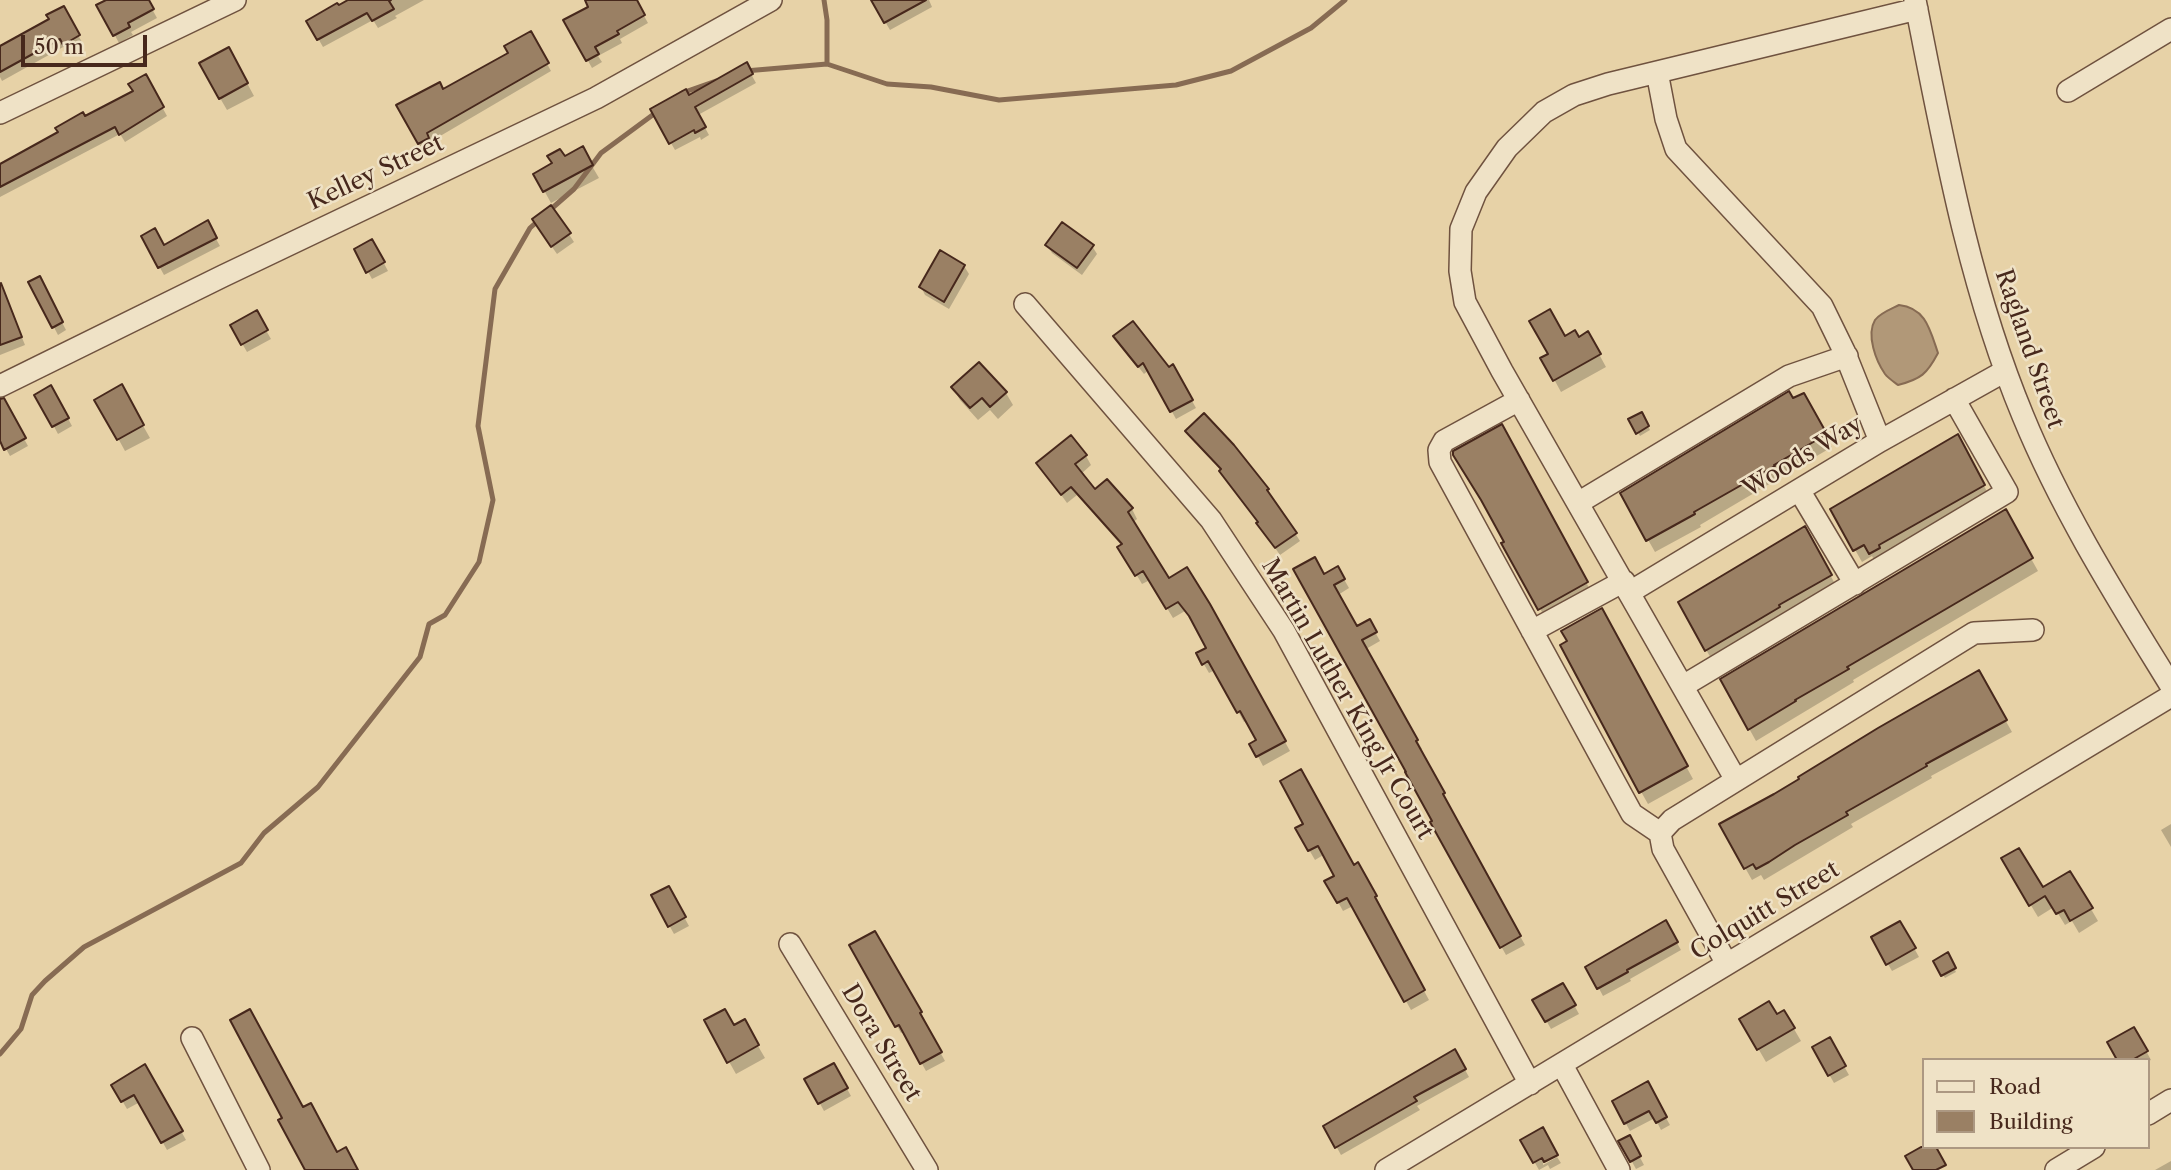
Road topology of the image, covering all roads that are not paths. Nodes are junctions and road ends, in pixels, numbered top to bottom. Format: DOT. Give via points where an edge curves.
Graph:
graph roads {
  1 [pos="235,0"];
  2 [pos="771,0"];
  3 [pos="1916,5"];
  4 [pos="2171,29"];
  5 [pos="1657,72"];
  6 [pos="2067,91"];
  7 [pos="0,113"];
  8 [pos="1025,304"];
  9 [pos="1847,356"];
  10 [pos="2005,371"];
  11 [pos="0,386"];
  12 [pos="1954,399"];
  13 [pos="1519,400"];
  14 [pos="1880,441"];
  15 [pos="1799,490"];
  16 [pos="1578,503"];
  17 [pos="1855,584"];
  18 [pos="1627,586"];
  19 [pos="2033,630"];
  20 [pos="1532,631"];
  21 [pos="1684,686"];
  22 [pos="2171,686"];
  23 [pos="2171,696"];
  24 [pos="1736,780"];
  25 [pos="1660,833"];
  26 [pos="790,944"];
  27 [pos="1727,964"];
  28 [pos="192,1038"];
  29 [pos="1562,1065"];
  30 [pos="1530,1084"];
  31 [pos="2171,1100"];
  32 [pos="2150,1113"];
  33 [pos="2091,1149"];
  34 [pos="259,1170"];
  35 [pos="926,1170"];
  36 [pos="1386,1170"];
  37 [pos="1619,1170"];
  38 [pos="2056,1170"];
  1 -- 7 [label="street"];
  2 -- 11 [label="street, Kelley Street" via="596,98"];
  3 -- 5 [label="street"];
  3 -- 10 [label="street, Ragland Street" via="1974,274"];
  4 -- 6 [label="street"];
  5 -- 9 [label="street" via="1676,149 1822,306"];
  5 -- 13 [label="street" via="1574,96 1544,112 1507,148 1476,192 1461,229 1465,302"];
  8 -- 30 [label="street, Martin Luther King Jr Court" via="1211,520 1284,631"];
  9 -- 14 [label="street"];
  9 -- 16 [label="street" via="1789,376"];
  10 -- 12 [label="street, Woods Way"];
  10 -- 22 [label="street, Ragland Street" via="2062,502"];
  12 -- 14 [label="street, Woods Way"];
  12 -- 17 [label="street" via="2007,492"];
  13 -- 16 [label="street"];
  13 -- 20 [label="street" via="1444,442 1439,450 1440,463"];
  14 -- 15 [label="street, Woods Way"];
  15 -- 17 [label="street"];
  15 -- 18 [label="street, Woods Way"];
  16 -- 18 [label="street"];
  17 -- 21 [label="street"];
  18 -- 20 [label="street, Woods Way"];
  18 -- 21 [label="street"];
  19 -- 24 [label="street" via="1974,633"];
  20 -- 25 [label="street" via="1632,814"];
  21 -- 24 [label="street"];
  23 -- 27 [label="street, Colquitt Street"];
  24 -- 25 [label="street" via="1672,820"];
  25 -- 27 [label="street" via="1662,849"];
  26 -- 35 [label="street, Dora Street"];
  27 -- 29 [label="street, Colquitt Street"];
  28 -- 34 [label="street"];
  29 -- 30 [label="street, Colquitt Street"];
  29 -- 37 [label="street"];
  30 -- 36 [label="street, Colquitt Street"];
  31 -- 32 [label="street"];
  33 -- 38 [label="street"];
}
